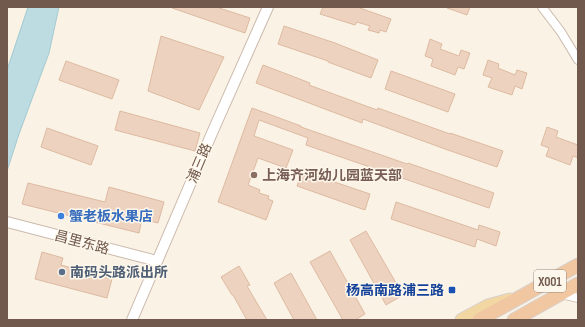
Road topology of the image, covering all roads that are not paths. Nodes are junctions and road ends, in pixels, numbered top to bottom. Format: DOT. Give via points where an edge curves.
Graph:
graph roads {
  1 [pos="268,7"];
  2 [pos="542,7"];
  3 [pos="578,60"];
  4 [pos="7,222"];
  5 [pos="157,261"];
  6 [pos="578,265"];
  7 [pos="578,284"];
  8 [pos="561,294"];
  9 [pos="521,296"];
  10 [pos="578,298"];
  11 [pos="527,315"];
  12 [pos="132,320"];
  13 [pos="462,320"];
  14 [pos="479,320"];
  15 [pos="514,320"];
  1 -- 5 [label="street, 浦三路"];
  2 -- 3 [label="street"];
  4 -- 5 [label="street, 昌里东路"];
  5 -- 12 [label="street, 浦三路"];
  6 -- 9 [label="highway, X001"];
  7 -- 8 [label="highway"];
  8 -- 10 [label="street"];
  8 -- 11 [label="highway"];
  9 -- 13 [label="main road, X001" via="488,306"];
  9 -- 14 [label="highway, X001"];
  11 -- 15 [label="highway, X001"];
}
